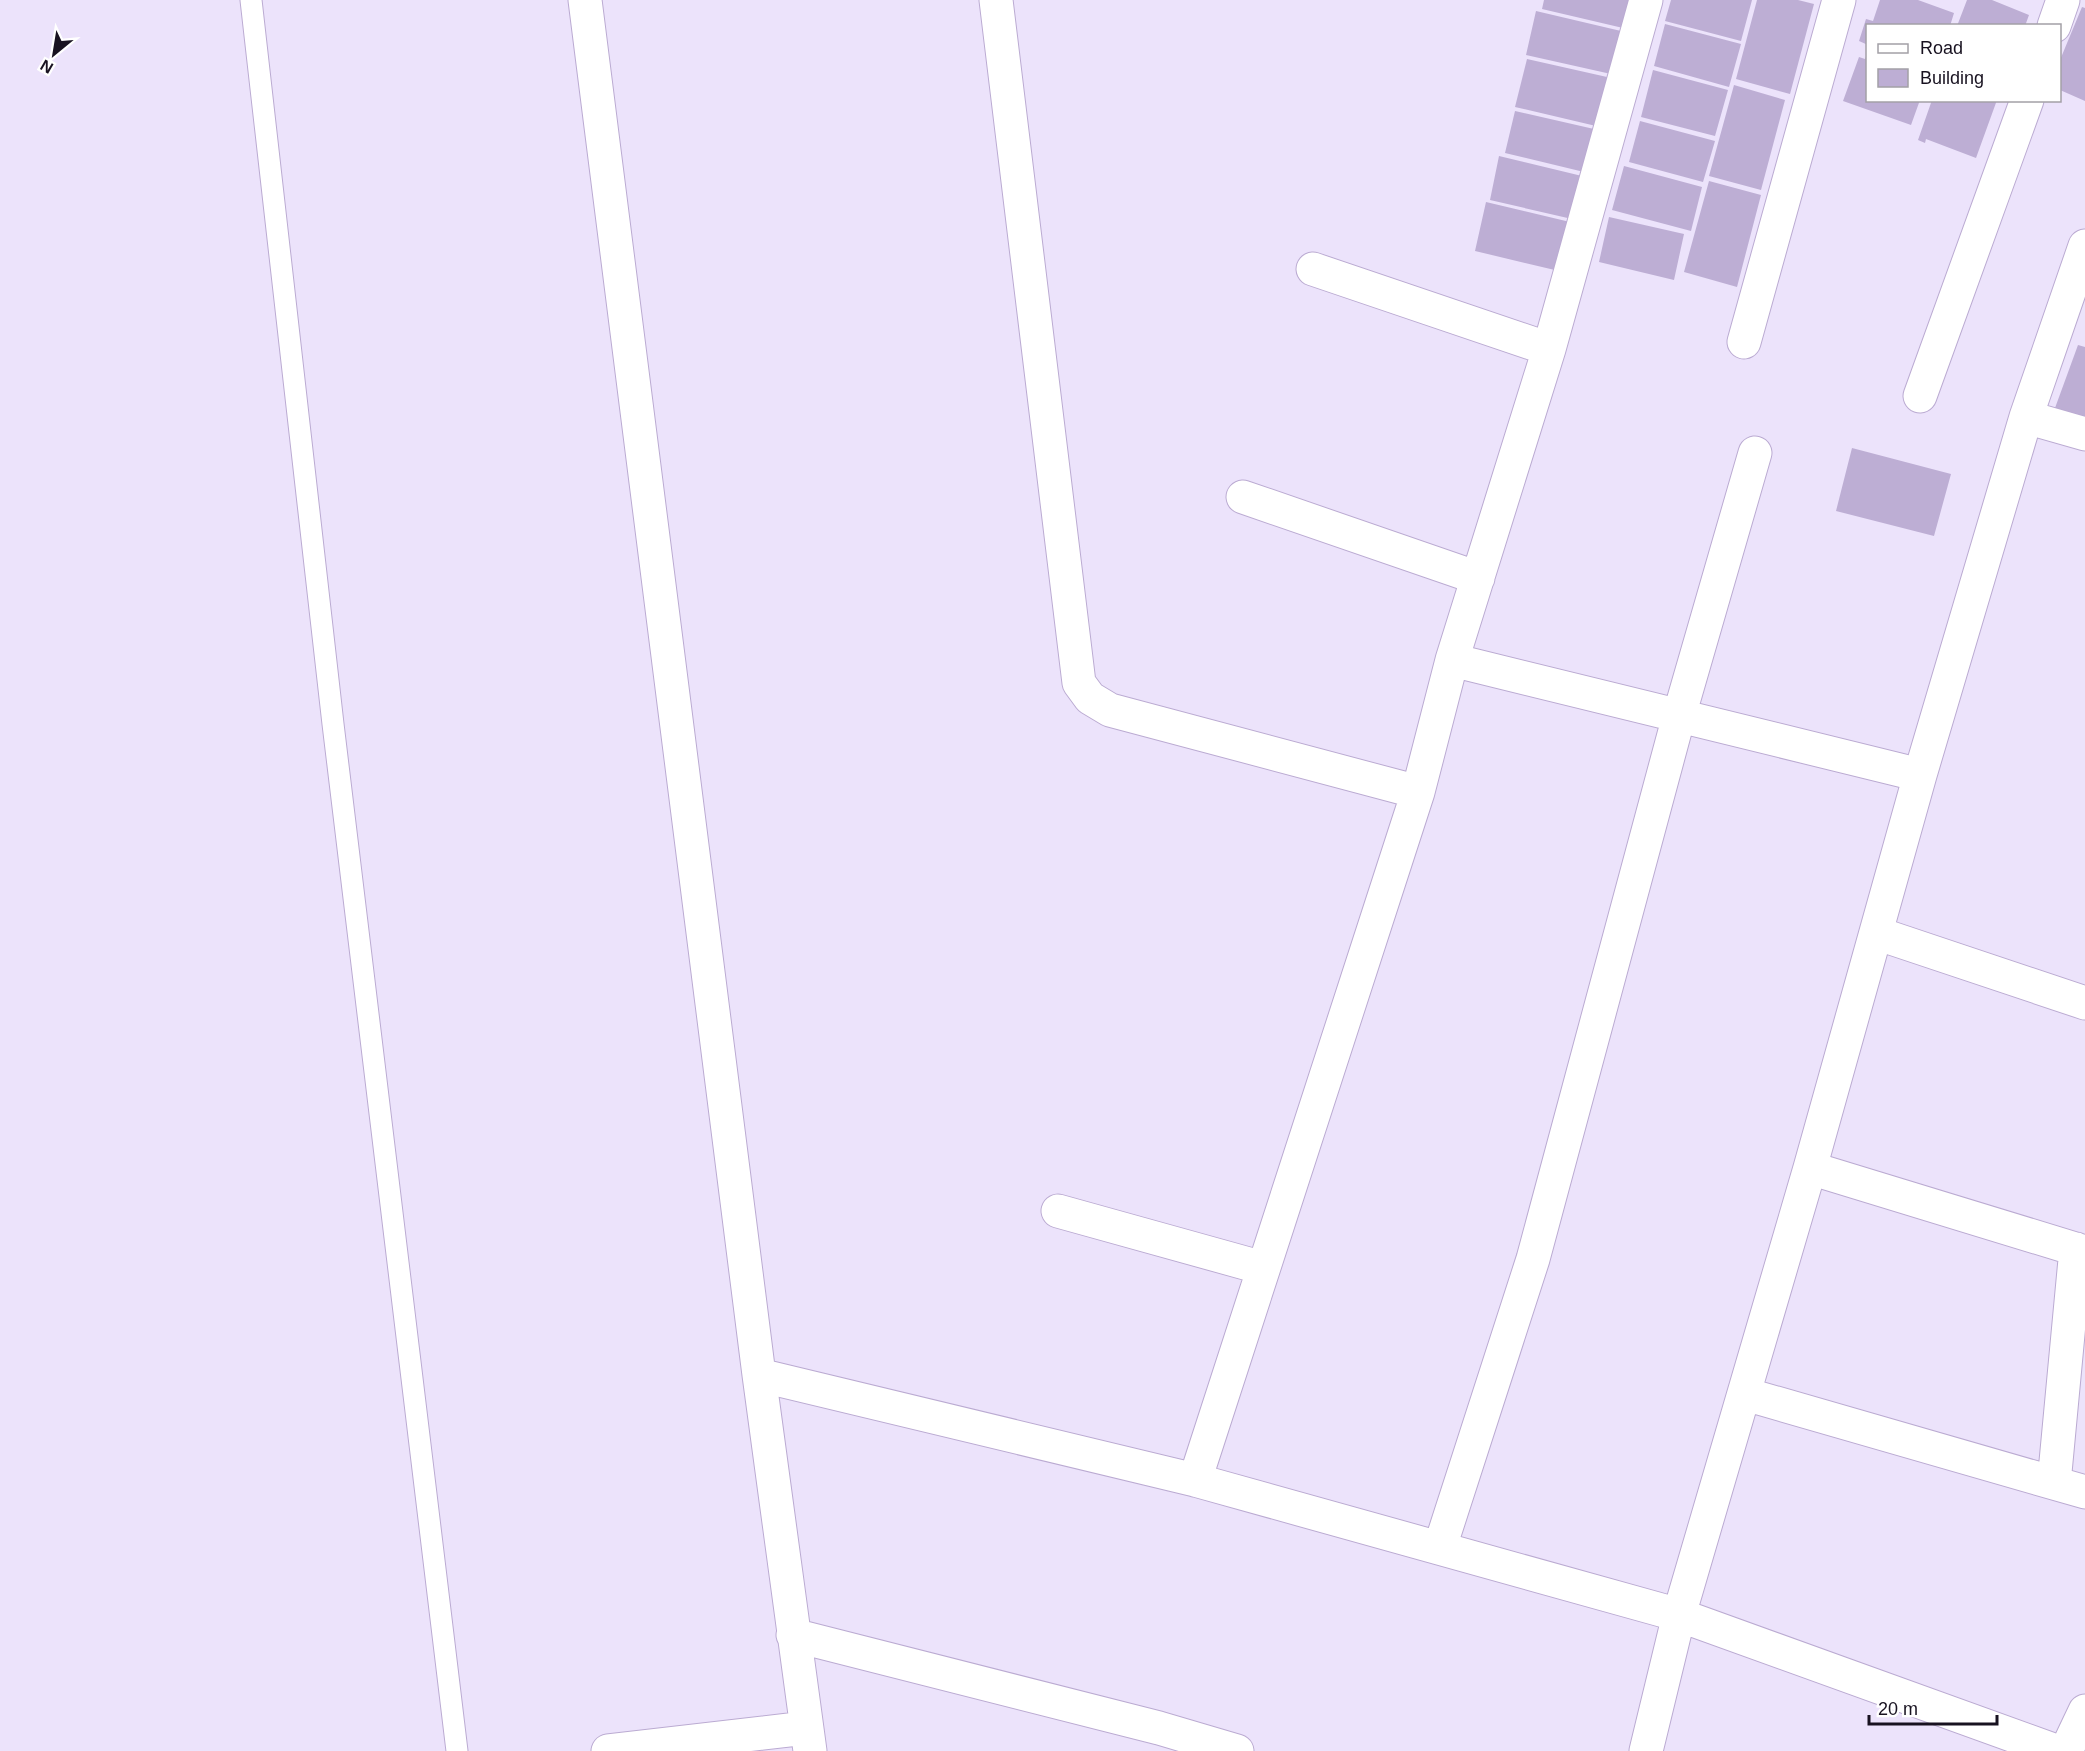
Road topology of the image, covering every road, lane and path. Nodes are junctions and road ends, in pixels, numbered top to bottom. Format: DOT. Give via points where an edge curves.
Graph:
graph roads {
  1 [pos="250,0"];
  2 [pos="585,0"];
  3 [pos="996,0"];
  4 [pos="1646,0"];
  5 [pos="1839,0"];
  6 [pos="2063,0"];
  7 [pos="2055,24"];
  8 [pos="2026,102"];
  9 [pos="2085,246"];
  10 [pos="1313,270"];
  11 [pos="1744,342"];
  12 [pos="1549,349"];
  13 [pos="1920,396"];
  14 [pos="2026,417"];
  15 [pos="2085,434"];
  16 [pos="1755,453"];
  17 [pos="1243,497"];
  18 [pos="1478,578"];
  19 [pos="1452,660"];
  20 [pos="1679,716"];
  21 [pos="1920,775"];
  22 [pos="1418,792"];
  23 [pos="1876,933"];
  24 [pos="2085,1003"];
  25 [pos="1810,1168"];
  26 [pos="1058,1211"];
  27 [pos="2081,1250"];
  28 [pos="1263,1268"];
  29 [pos="759,1375"];
  30 [pos="1745,1394"];
  31 [pos="1195,1479"];
  32 [pos="2054,1483"];
  33 [pos="2085,1492"];
  34 [pos="1440,1547"];
  35 [pos="1679,1615"];
  36 [pos="793,1635"];
  37 [pos="2085,1711"];
  38 [pos="808,1739"];
  39 [pos="1156,1740"];
  40 [pos="457,1751"];
  41 [pos="608,1751"];
  42 [pos="1237,1751"];
  43 [pos="1646,1751"];
  44 [pos="2056,1751"];
  45 [pos="2066,1751"];
  1 -- 40 [label="lane"];
  2 -- 29 [label="street"];
  3 -- 22 [label="street" via="1079,683 1090,698 1110,710"];
  4 -- 12 [label="street"];
  5 -- 11 [label="street"];
  6 -- 7 [label="street"];
  8 -- 13 [label="street"];
  9 -- 14 [label="street"];
  10 -- 12 [label="street"];
  12 -- 18 [label="street"];
  14 -- 15 [label="street"];
  14 -- 21 [label="street"];
  16 -- 20 [label="street"];
  17 -- 18 [label="street"];
  18 -- 19 [label="street"];
  19 -- 20 [label="street"];
  19 -- 22 [label="street"];
  20 -- 21 [label="street"];
  20 -- 34 [label="street" via="1533,1259"];
  21 -- 23 [label="street"];
  22 -- 28 [label="street"];
  23 -- 24 [label="street"];
  23 -- 25 [label="street"];
  25 -- 27 [label="street"];
  25 -- 30 [label="street"];
  26 -- 28 [label="street"];
  27 -- 32 [label="street"];
  28 -- 31 [label="street"];
  29 -- 31 [label="street"];
  29 -- 36 [label="street"];
  30 -- 32 [label="street"];
  30 -- 35 [label="street"];
  31 -- 34 [label="street"];
  32 -- 33 [label="street"];
  34 -- 35 [label="street"];
  35 -- 43 [label="street"];
  35 -- 44 [label="street"];
  36 -- 38 [label="street"];
  36 -- 39 [label="street"];
  37 -- 45 [label="street"];
  38 -- 41 [label="street"];
  39 -- 42 [label="street"];
}
